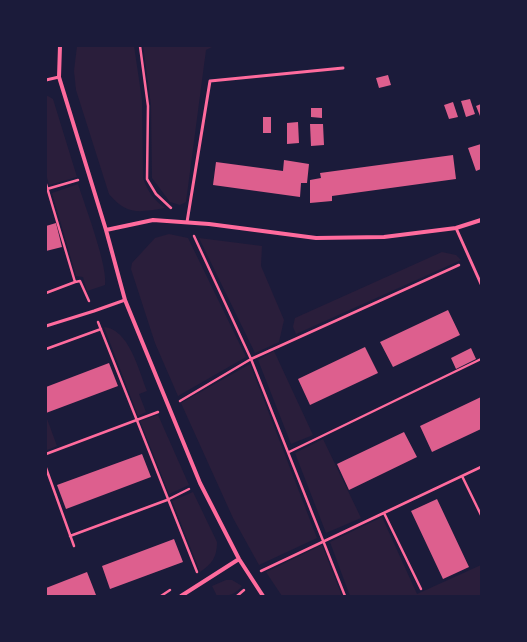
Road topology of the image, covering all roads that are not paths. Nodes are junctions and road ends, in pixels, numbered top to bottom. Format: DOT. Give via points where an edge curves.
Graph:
graph roads {
  1 [pos="60,46"];
  2 [pos="342,68"];
  3 [pos="59,77"];
  4 [pos="46,80"];
  5 [pos="481,220"];
  6 [pos="187,222"];
  7 [pos="456,228"];
  8 [pos="106,230"];
  9 [pos="481,284"];
  10 [pos="125,300"];
  11 [pos="46,326"];
  12 [pos="239,559"];
  13 [pos="181,596"];
  14 [pos="263,596"];
  1 -- 3 [label="street"];
  2 -- 6 [label="lane" via="210,81"];
  3 -- 4 [label="lane"];
  3 -- 8 [label="street"];
  5 -- 7 [label="street"];
  6 -- 7 [label="street" via="316,238 384,237"];
  6 -- 8 [label="street" via="153,220"];
  7 -- 9 [label="lane"];
  8 -- 10 [label="street"];
  10 -- 11 [label="lane"];
  10 -- 12 [label="street" via="200,483"];
  12 -- 13 [label="street"];
  12 -- 14 [label="street"];
}
